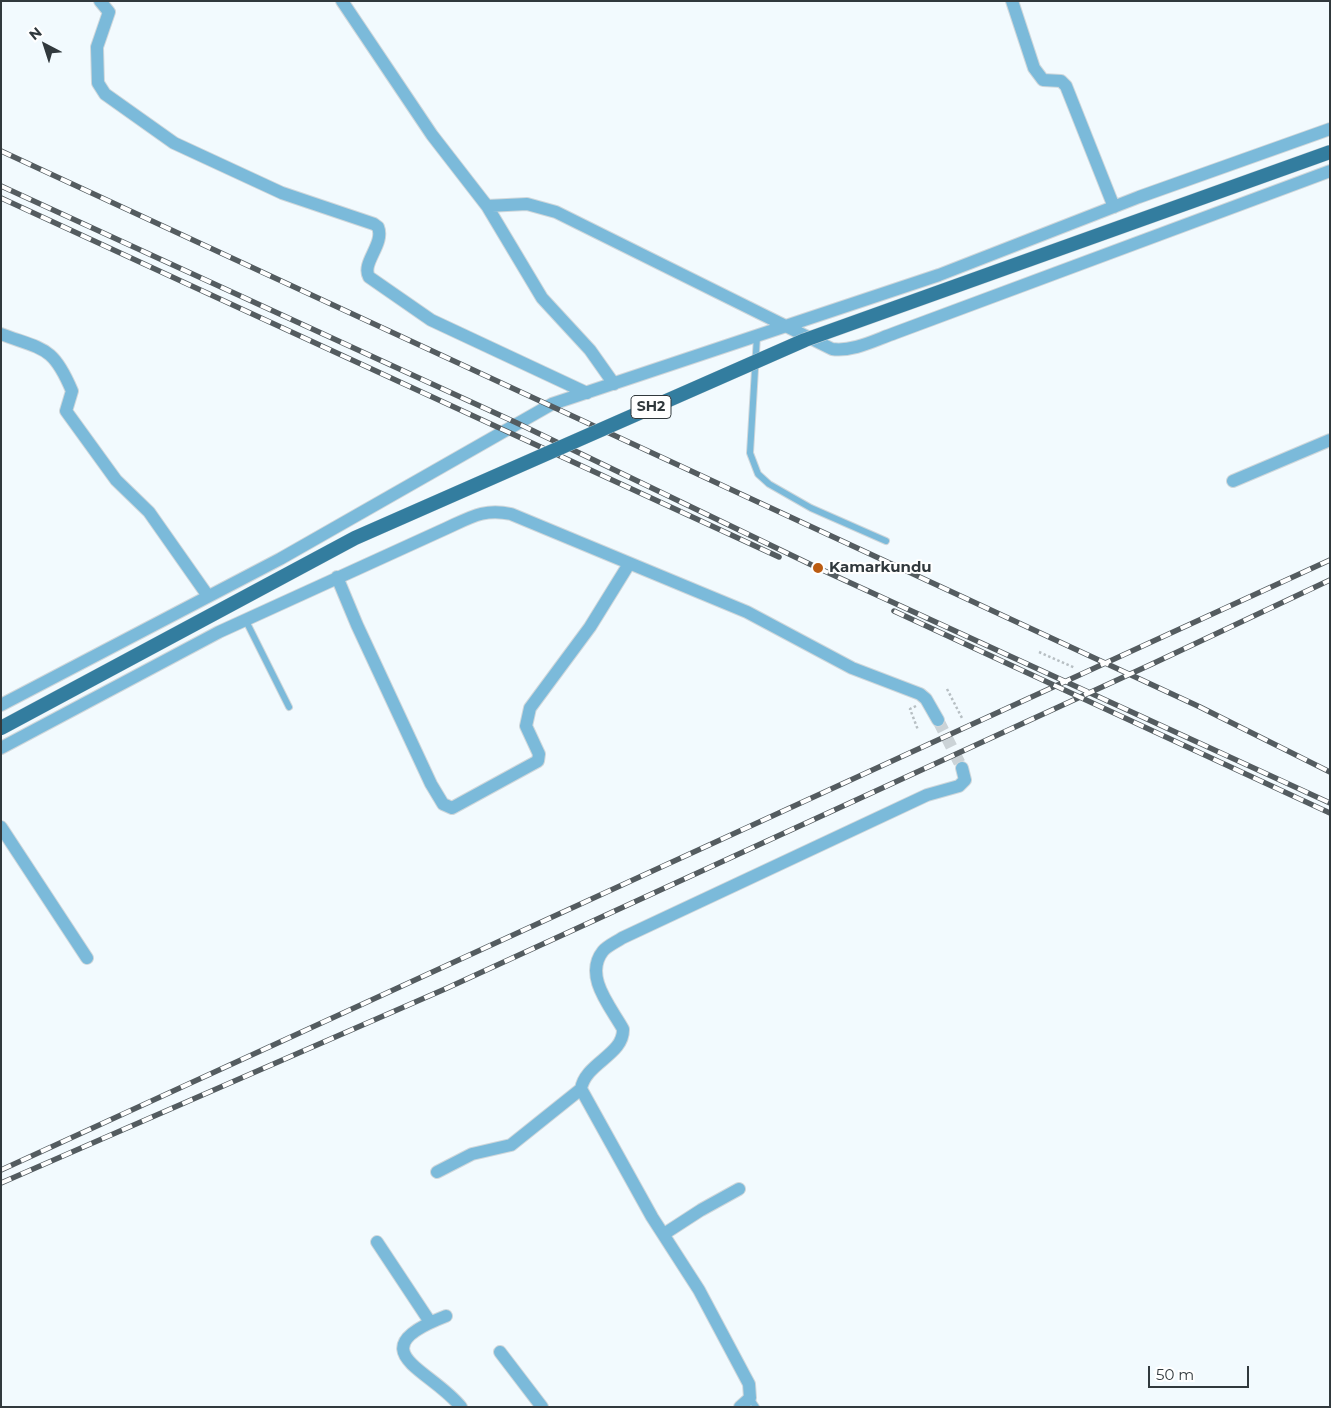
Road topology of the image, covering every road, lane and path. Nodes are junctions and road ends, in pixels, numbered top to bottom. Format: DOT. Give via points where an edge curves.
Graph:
graph roads {
  1 [pos="100,1"];
  2 [pos="342,1"];
  3 [pos="1012,1"];
  4 [pos="1330,129"];
  5 [pos="1330,152"];
  6 [pos="1330,171"];
  7 [pos="487,206"];
  8 [pos="1114,207"];
  9 [pos="787,326"];
  10 [pos="1,334"];
  11 [pos="757,336"];
  12 [pos="614,384"];
  13 [pos="587,393"];
  14 [pos="1330,440"];
  15 [pos="1233,481"];
  16 [pos="886,541"];
  17 [pos="629,564"];
  18 [pos="337,577"];
  19 [pos="208,596"];
  20 [pos="245,620"];
  21 [pos="1039,652"];
  22 [pos="1075,668"];
  23 [pos="947,689"];
  24 [pos="919,704"];
  25 [pos="1,705"];
  26 [pos="289,707"];
  27 [pos="938,720"];
  28 [pos="963,720"];
  29 [pos="1,728"];
  30 [pos="918,730"];
  31 [pos="1,748"];
  32 [pos="962,768"];
  33 [pos="1,826"];
  34 [pos="87,958"];
  35 [pos="580,1089"];
  36 [pos="436,1172"];
  37 [pos="739,1189"];
  38 [pos="664,1234"];
  39 [pos="377,1242"];
  40 [pos="446,1316"];
  41 [pos="430,1322"];
  42 [pos="500,1352"];
  43 [pos="753,1402"];
  44 [pos="462,1407"];
  45 [pos="542,1407"];
  46 [pos="740,1407"];
  1 -- 13 [label="street" via="110,12 97,47 98,83 105,94 174,143 282,193 374,224 380,236 367,269 369,277 431,320"];
  2 -- 7 [label="street" via="432,136"];
  3 -- 8 [label="street" via="1037,74 1043,80 1061,81 1066,86"];
  4 -- 8 [label="street"];
  5 -- 29 [label="main road, SH2, bridge" via="788,348 355,538"];
  6 -- 9 [label="street" via="850,349 832,349"];
  7 -- 9 [label="street" via="527,204 556,212"];
  7 -- 12 [label="street" via="542,298 590,350"];
  8 -- 9 [label="street" via="939,275"];
  9 -- 11 [label="street"];
  10 -- 19 [label="street" via="45,351 58,362 72,391 66,411 116,480 149,512"];
  11 -- 12 [label="street"];
  11 -- 16 [label="lane" via="750,452 758,474 768,484 811,508"];
  12 -- 13 [label="street"];
  13 -- 19 [label="street" via="552,404 517,422 280,559"];
  14 -- 15 [label="street"];
  17 -- 18 [label="street" via="511,514 496,511 482,513"];
  17 -- 18 [label="street" via="590,627 530,708 526,726 539,754 538,761 452,808 443,804 431,784"];
  17 -- 27 [label="street" via="747,612 852,668 920,694"];
  18 -- 20 [label="street"];
  19 -- 25 [label="street"];
  20 -- 26 [label="lane"];
  20 -- 31 [label="street"];
  21 -- 22 [label="path"];
  23 -- 28 [label="path"];
  24 -- 30 [label="path" via="910,709"];
  32 -- 35 [label="street" via="965,780 959,786 918,800 622,938 604,950 596,961 594,973 624,1037 586,1075"];
  33 -- 34 [label="street"];
  35 -- 36 [label="street" via="511,1145 472,1154"];
  35 -- 38 [label="street"];
  37 -- 38 [label="street"];
  38 -- 43 [label="street" via="699,1290 749,1384"];
  39 -- 41 [label="street"];
  40 -- 41 [label="street"];
  41 -- 44 [label="street" via="410,1334 402,1353"];
  42 -- 45 [label="street"];
  43 -- 46 [label="street"];
}
